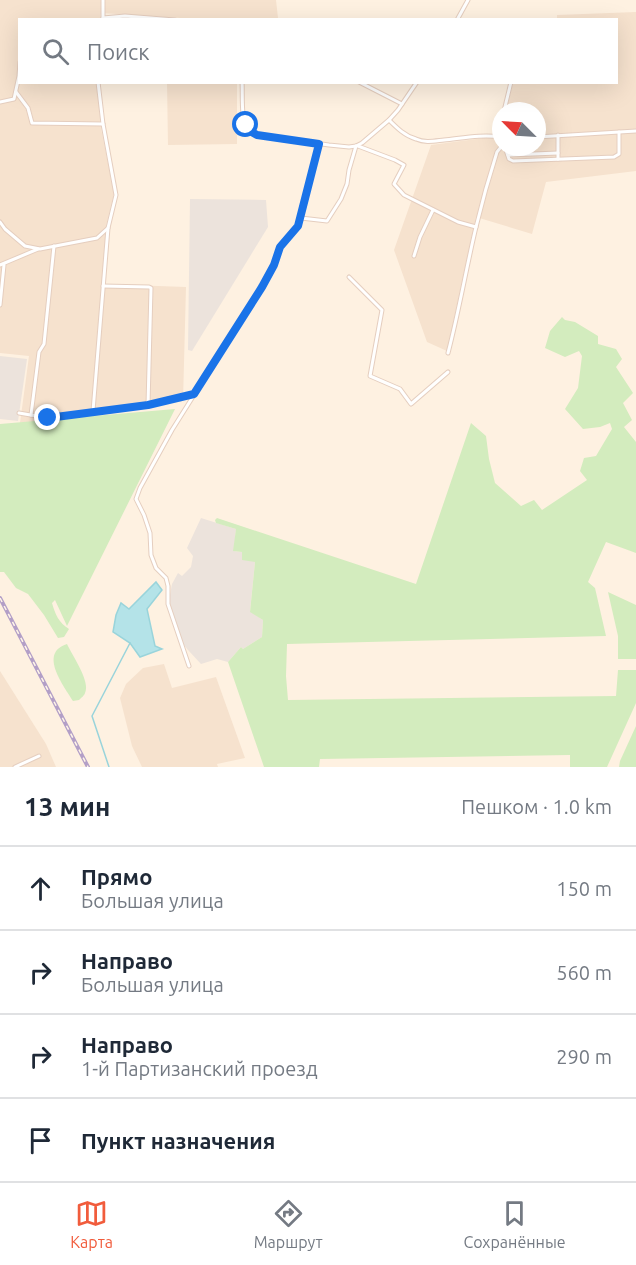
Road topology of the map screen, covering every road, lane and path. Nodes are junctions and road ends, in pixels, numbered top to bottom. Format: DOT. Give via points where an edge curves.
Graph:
graph roads {
  1 [pos="103,0"];
  2 [pos="468,0"];
  3 [pos="103,18"];
  4 [pos="110,18"];
  5 [pos="150,18"];
  6 [pos="457,18"];
  7 [pos="18,81"];
  8 [pos="98,84"];
  9 [pos="242,84"];
  10 [pos="363,84"];
  11 [pos="416,84"];
  12 [pos="510,84"];
  13 [pos="16,92"];
  14 [pos="0,102"];
  15 [pos="506,102"];
  16 [pos="402,104"];
  17 [pos="389,120"];
  18 [pos="103,124"];
  19 [pos="636,131"];
  20 [pos="619,132"];
  21 [pos="558,135"];
  22 [pos="492,136"];
  23 [pos="546,136"];
  24 [pos="319,144"];
  25 [pos="357,146"];
  26 [pos="546,153"];
  27 [pos="558,153"];
  28 [pos="496,156"];
  29 [pos="508,156"];
  30 [pos="558,159"];
  31 [pos="433,210"];
  32 [pos="301,218"];
  33 [pos="0,222"];
  34 [pos="108,228"];
  35 [pos="476,228"];
  36 [pos="54,246"];
  37 [pos="40,249"];
  38 [pos="414,256"];
  39 [pos="2,265"];
  40 [pos="349,277"];
  41 [pos="103,286"];
  42 [pos="0,305"];
  43 [pos="448,353"];
  44 [pos="448,372"];
  45 [pos="194,394"];
  46 [pos="148,405"];
  47 [pos="93,411"];
  48 [pos="19,413"];
  49 [pos="31,415"];
  50 [pos="189,666"];
  51 [pos="39,756"];
  52 [pos="15,767"];
  1 -- 3 [label="street"];
  2 -- 6 [label="street"];
  4 -- 5 [label="street"];
  7 -- 13 [label="street"];
  8 -- 18 [label="street"];
  9 -- 24 [label="street" via="243,115 250,131"];
  10 -- 16 [label="street"];
  11 -- 16 [label="street"];
  12 -- 15 [label="street"];
  13 -- 14 [label="street" via="14,99"];
  13 -- 18 [label="street" via="28,108 32,123"];
  16 -- 17 [label="street"];
  17 -- 22 [label="street" via="410,137 426,142"];
  17 -- 25 [label="street"];
  18 -- 34 [label="street" via="116,195"];
  19 -- 20 [label="street"];
  20 -- 21 [label="street"];
  20 -- 30 [label="street" via="616,157"];
  21 -- 23 [label="street"];
  21 -- 27 [label="street"];
  24 -- 25 [label="street"];
  24 -- 32 [label="street"];
  25 -- 31 [label="street" via="404,165 394,184 404,195"];
  25 -- 32 [label="street" via="347,184 327,221"];
  26 -- 27 [label="street"];
  27 -- 30 [label="street"];
  28 -- 35 [label="street"];
  29 -- 30 [label="street" via="511,161"];
  31 -- 35 [label="street"];
  31 -- 38 [label="street"];
  32 -- 45 [label="street"];
  33 -- 37 [label="street" via="25,246"];
  34 -- 36 [label="street" via="97,238"];
  34 -- 41 [label="street"];
  35 -- 43 [label="street"];
  36 -- 37 [label="street"];
  36 -- 49 [label="street" via="44,344 39,352"];
  37 -- 39 [label="street"];
  39 -- 42 [label="street"];
  40 -- 44 [label="street" via="382,310 370,376 400,389 411,404"];
  41 -- 46 [label="street" via="151,288"];
  41 -- 47 [label="street"];
  45 -- 46 [label="street"];
  45 -- 50 [label="street" via="171,429 136,499 150,533 151,555 166,578 168,604"];
  46 -- 47 [label="street"];
  47 -- 49 [label="street" via="48,418"];
  48 -- 49 [label="street"];
  51 -- 52 [label="street"];
}
